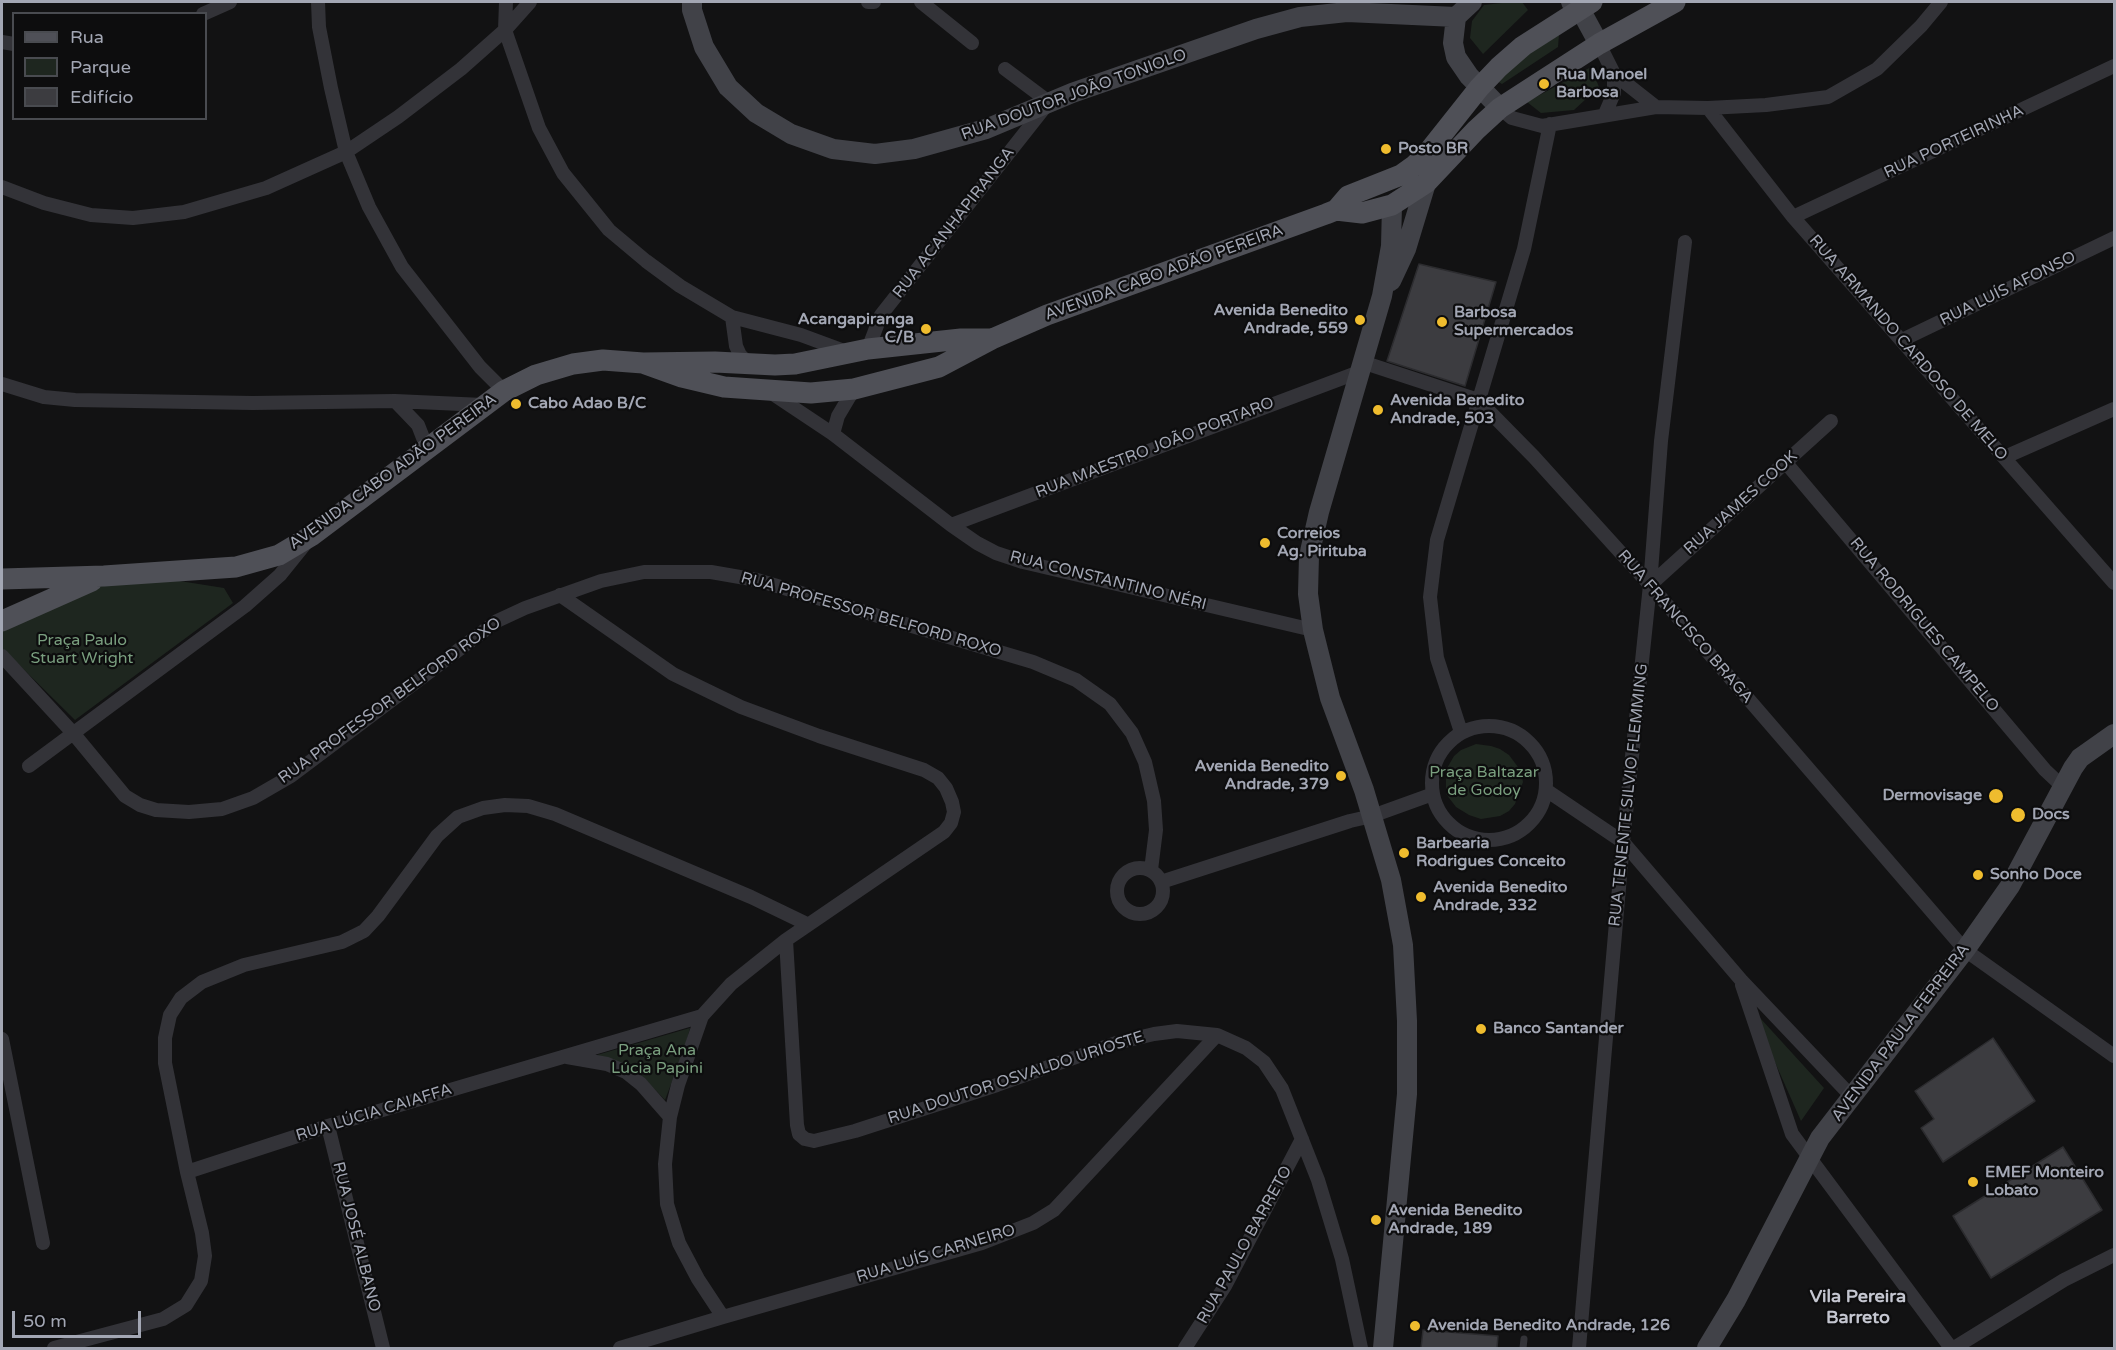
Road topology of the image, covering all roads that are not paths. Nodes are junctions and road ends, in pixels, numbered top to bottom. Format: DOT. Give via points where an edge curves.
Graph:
graph roads {
  1 [pos="230,2"];
  2 [pos="318,2"];
  3 [pos="506,2"];
  4 [pos="530,2"];
  5 [pos="692,2"];
  6 [pos="868,2"];
  7 [pos="874,2"];
  8 [pos="921,2"];
  9 [pos="1472,2"];
  10 [pos="1674,2"];
  11 [pos="1941,2"];
  12 [pos="1580,3"];
  13 [pos="207,12"];
  14 [pos="1456,17"];
  15 [pos="505,30"];
  16 [pos="972,43"];
  17 [pos="1599,44"];
  18 [pos="2115,66"];
  19 [pos="1005,69"];
  20 [pos="1614,74"];
  21 [pos="1479,88"];
  22 [pos="1049,102"];
  23 [pos="1656,107"];
  24 [pos="1500,108"];
  25 [pos="1708,108"];
  26 [pos="1605,114"];
  27 [pos="1550,124"];
  28 [pos="346,153"];
  29 [pos="1401,175"];
  30 [pos="1426,183"];
  31 [pos="2,188"];
  32 [pos="1392,205"];
  33 [pos="1336,210"];
  34 [pos="1793,217"];
  35 [pos="2115,238"];
  36 [pos="1685,242"];
  37 [pos="1382,296"];
  38 [pos="732,317"];
  39 [pos="993,339"];
  40 [pos="1902,340"];
  41 [pos="858,351"];
  42 [pos="643,363"];
  43 [pos="750,364"];
  44 [pos="1361,367"];
  45 [pos="2,384"];
  46 [pos="854,389"];
  47 [pos="504,391"];
  48 [pos="767,391"];
  49 [pos="1478,400"];
  50 [pos="395,401"];
  51 [pos="483,405"];
  52 [pos="2115,409"];
  53 [pos="1831,421"];
  54 [pos="833,434"];
  55 [pos="427,448"];
  56 [pos="2005,457"];
  57 [pos="1786,463"];
  58 [pos="951,525"];
  59 [pos="311,536"];
  60 [pos="104,576"];
  61 [pos="2,579"];
  62 [pos="2114,581"];
  63 [pos="1650,585"];
  64 [pos="560,595"];
  65 [pos="2,621"];
  66 [pos="1313,630"];
  67 [pos="2,656"];
  68 [pos="73,732"];
  69 [pos="1461,732"];
  70 [pos="2115,734"];
  71 [pos="29,766"];
  72 [pos="2062,786"];
  73 [pos="1546,790"];
  74 [pos="1433,794"];
  75 [pos="1372,816"];
  76 [pos="1623,842"];
  77 [pos="1151,870"];
  78 [pos="1161,882"];
  79 [pos="807,924"];
  80 [pos="786,940"];
  81 [pos="1965,950"];
  82 [pos="1741,980"];
  83 [pos="702,1016"];
  84 [pos="1217,1035"];
  85 [pos="2,1040"];
  86 [pos="562,1056"];
  87 [pos="2115,1056"];
  88 [pos="1852,1098"];
  89 [pos="670,1117"];
  90 [pos="328,1126"];
  91 [pos="1302,1139"];
  92 [pos="1809,1158"];
  93 [pos="187,1172"];
  94 [pos="44,1242"];
  95 [pos="2115,1255"];
  96 [pos="723,1317"];
  97 [pos="1524,1339"];
  98 [pos="54,1348"];
  99 [pos="383,1348"];
  100 [pos="620,1348"];
  101 [pos="1185,1348"];
  102 [pos="1361,1348"];
  103 [pos="1383,1348"];
  104 [pos="1523,1348"];
  105 [pos="1579,1348"];
  106 [pos="1707,1348"];
  107 [pos="1952,1348"];
  1 -- 13 [label="street"];
  2 -- 28 [label="street"];
  3 -- 15 [label="street"];
  4 -- 15 [label="street"];
  5 -- 22 [label="main road, RUA DOUTOR JOÃO TONIOLO" via="704,47 728,87 756,113 791,134 833,149 875,154 914,149 986,129"];
  6 -- 7 [label="street"];
  8 -- 16 [label="street"];
  9 -- 14 [label="main road"];
  10 -- 17 [label="main road, AVENIDA CABO ADÃO PEREIRA"];
  11 -- 25 [label="street" via="1877,69 1828,97"];
  12 -- 17 [label="main road"];
  12 -- 21 [label="main road" via="1523,46"];
  14 -- 21 [label="main road" via="1456,57"];
  14 -- 22 [label="main road, RUA DOUTOR JOÃO TONIOLO" via="1347,12 1300,17"];
  15 -- 28 [label="street" via="461,69"];
  15 -- 38 [label="street" via="539,128 562,173 609,230 637,254"];
  17 -- 20 [label="street"];
  17 -- 24 [label="main road, AVENIDA CABO ADÃO PEREIRA"];
  18 -- 34 [label="street, RUA PORTEIRINHA"];
  19 -- 22 [label="street"];
  20 -- 23 [label="street"];
  20 -- 26 [label="street" via="1614,93"];
  21 -- 24 [label="main road"];
  21 -- 29 [label="main road" via="1429,151"];
  22 -- 41 [label="street, RUA ACANHAPIRANGA" via="881,315"];
  23 -- 25 [label="street"];
  23 -- 26 [label="street"];
  24 -- 27 [label="street" via="1522,122"];
  24 -- 30 [label="main road, AVENIDA CABO ADÃO PEREIRA"];
  25 -- 34 [label="street, RUA ARMANDO CARDOSO DE MELO"];
  26 -- 27 [label="street"];
  27 -- 49 [label="street" via="1524,249"];
  28 -- 31 [label="street" via="267,188 184,212 133,218 91,215"];
  28 -- 47 [label="street" via="369,207 402,267 480,367"];
  29 -- 32 [label="main road"];
  29 -- 33 [label="main road, AVENIDA CABO ADÃO PEREIRA" via="1348,196"];
  30 -- 32 [label="main road, AVENIDA CABO ADÃO PEREIRA"];
  30 -- 37 [label="main road" via="1398,270"];
  32 -- 33 [label="main road, AVENIDA CABO ADÃO PEREIRA" via="1362,213"];
  32 -- 37 [label="main road" via="1391,246"];
  33 -- 39 [label="main road, AVENIDA CABO ADÃO PEREIRA" via="1047,315"];
  34 -- 40 [label="street, RUA ARMANDO CARDOSO DE MELO"];
  35 -- 40 [label="street, RUA LUÍS AFONSO"];
  36 -- 63 [label="street, RUA TENENTE SILVIO FLEMMING" via="1661,441"];
  37 -- 44 [label="main road"];
  38 -- 41 [label="street"];
  38 -- 43 [label="street" via="736,346"];
  39 -- 41 [label="main road, AVENIDA CABO ADÃO PEREIRA"];
  39 -- 46 [label="main road, AVENIDA CABO ADÃO PEREIRA" via="939,367"];
  40 -- 56 [label="street, RUA ARMANDO CARDOSO DE MELO"];
  41 -- 43 [label="main road, AVENIDA CABO ADÃO PEREIRA" via="795,364"];
  41 -- 46 [label="main road" via="866,371"];
  42 -- 43 [label="main road, AVENIDA CABO ADÃO PEREIRA"];
  42 -- 47 [label="main road, AVENIDA CABO ADÃO PEREIRA" via="603,360 573,364 536,375"];
  42 -- 48 [label="main road, AVENIDA CABO ADÃO PEREIRA" via="724,387"];
  43 -- 48 [label="main road"];
  44 -- 49 [label="street, RUA FRANCISCO BRAGA"];
  44 -- 58 [label="street, RUA MAESTRO JOÃO PORTARO"];
  44 -- 66 [label="main road" via="1309,556 1308,594"];
  45 -- 50 [label="street" via="44,397 75,400"];
  46 -- 48 [label="main road, AVENIDA CABO ADÃO PEREIRA" via="811,393"];
  46 -- 54 [label="street" via="838,416"];
  47 -- 51 [label="main road, AVENIDA CABO ADÃO PEREIRA"];
  48 -- 54 [label="street, RUA CONSTANTINO NÉRI"];
  49 -- 63 [label="street, RUA FRANCISCO BRAGA"];
  49 -- 69 [label="street" via="1437,540 1430,597 1437,658"];
  50 -- 51 [label="street"];
  50 -- 55 [label="street" via="418,425"];
  51 -- 55 [label="main road, AVENIDA CABO ADÃO PEREIRA"];
  52 -- 56 [label="street"];
  53 -- 57 [label="street, RUA JAMES COOK"];
  54 -- 58 [label="street, RUA CONSTANTINO NÉRI"];
  55 -- 59 [label="main road, AVENIDA CABO ADÃO PEREIRA"];
  56 -- 62 [label="street, RUA ARMANDO CARDOSO DE MELO"];
  57 -- 63 [label="street, RUA JAMES COOK"];
  57 -- 72 [label="street, RUA RODRIGUES CAMPELO"];
  58 -- 66 [label="street, RUA CONSTANTINO NÉRI" via="996,553 1023,562"];
  59 -- 60 [label="main road, AVENIDA CABO ADÃO PEREIRA" via="279,555 236,567"];
  59 -- 68 [label="street" via="280,575 245,606"];
  60 -- 61 [label="main road, AVENIDA CABO ADÃO PEREIRA"];
  60 -- 65 [label="main road, AVENIDA CABO ADÃO PEREIRA"];
  63 -- 76 [label="street, RUA TENENTE SILVIO FLEMMING"];
  63 -- 81 [label="street, RUA FRANCISCO BRAGA"];
  64 -- 68 [label="street, RUA PROFESSOR BELFORD ROXO" via="497,621 291,776 253,798 222,809 189,812 140,805 125,796"];
  64 -- 77 [label="street, RUA PROFESSOR BELFORD ROXO" via="644,572 711,572 757,580 1033,662 1076,680 1110,704 1132,733 1145,762 1156,830"];
  64 -- 79 [label="street" via="683,679 752,711 924,770 946,788 954,812 944,832"];
  66 -- 75 [label="main road" via="1330,698"];
  67 -- 68 [label="street, RUA PROFESSOR BELFORD ROXO"];
  68 -- 71 [label="street"];
  69 -- 73 [label="street" via="1494,725 1523,736 1542,760"];
  69 -- 74 [label="street" via="1447,743 1437,759 1432,776"];
  70 -- 72 [label="main road, AVENIDA PAULA FERREIRA" via="2080,758"];
  72 -- 81 [label="main road, AVENIDA PAULA FERREIRA" via="2010,886"];
  73 -- 74 [label="street" via="1540,810 1528,826 1491,841 1471,838 1453,828 1440,813"];
  73 -- 76 [label="street"];
  74 -- 75 [label="street"];
  75 -- 78 [label="street"];
  75 -- 103 [label="main road" via="1391,880 1403,945 1407,1021 1407,1094"];
  76 -- 82 [label="street"];
  76 -- 105 [label="street, RUA TENENTE SILVIO FLEMMING"];
  77 -- 78 [label="street"];
  77 -- 78 [label="street" via="1135,868 1121,877 1116,892 1122,907 1136,914 1152,911 1162,898"];
  79 -- 80 [label="street"];
  79 -- 93 [label="street" via="555,814 528,806 505,805 458,817 437,836 364,931 342,942 244,965 202,982 181,998 170,1015 165,1063"];
  80 -- 83 [label="street" via="731,984"];
  80 -- 84 [label="street, RUA DOUTOR OSVALDO URIOSTE" via="797,1125 799,1134 814,1141 997,1085 1116,1043 1177,1031"];
  81 -- 87 [label="street, RUA FRANCISCO BRAGA"];
  81 -- 88 [label="main road, AVENIDA PAULA FERREIRA"];
  82 -- 88 [label="street"];
  82 -- 92 [label="street" via="1792,1134"];
  83 -- 86 [label="street, RUA LÚCIA CAIAFFA"];
  83 -- 89 [label="street"];
  84 -- 91 [label="street, RUA DOUTOR OSVALDO URIOSTE" via="1246,1048 1264,1062 1282,1089"];
  84 -- 96 [label="street, RUA LUÍS CARNEIRO" via="1053,1210 1033,1224 982,1243"];
  85 -- 94 [label="street"];
  86 -- 89 [label="street, RUA LÚCIA CAIAFFA" via="607,1064 626,1072"];
  86 -- 90 [label="street, RUA LÚCIA CAIAFFA"];
  88 -- 92 [label="main road, AVENIDA PAULA FERREIRA"];
  89 -- 96 [label="street" via="664,1164 667,1204 679,1243"];
  90 -- 93 [label="street, RUA LÚCIA CAIAFFA"];
  90 -- 99 [label="street, RUA JOSÉ ALBANO"];
  91 -- 101 [label="street, RUA PAULO BARRETO" via="1225,1286"];
  91 -- 102 [label="street, RUA DOUTOR OSVALDO URIOSTE" via="1342,1259"];
  92 -- 106 [label="main road, AVENIDA PAULA FERREIRA"];
  92 -- 107 [label="street"];
  93 -- 98 [label="street" via="205,1256 201,1281 186,1305 163,1319"];
  95 -- 107 [label="street" via="2064,1280"];
  96 -- 100 [label="street, RUA LUÍS CARNEIRO"];
  97 -- 104 [label="lane"];
}
